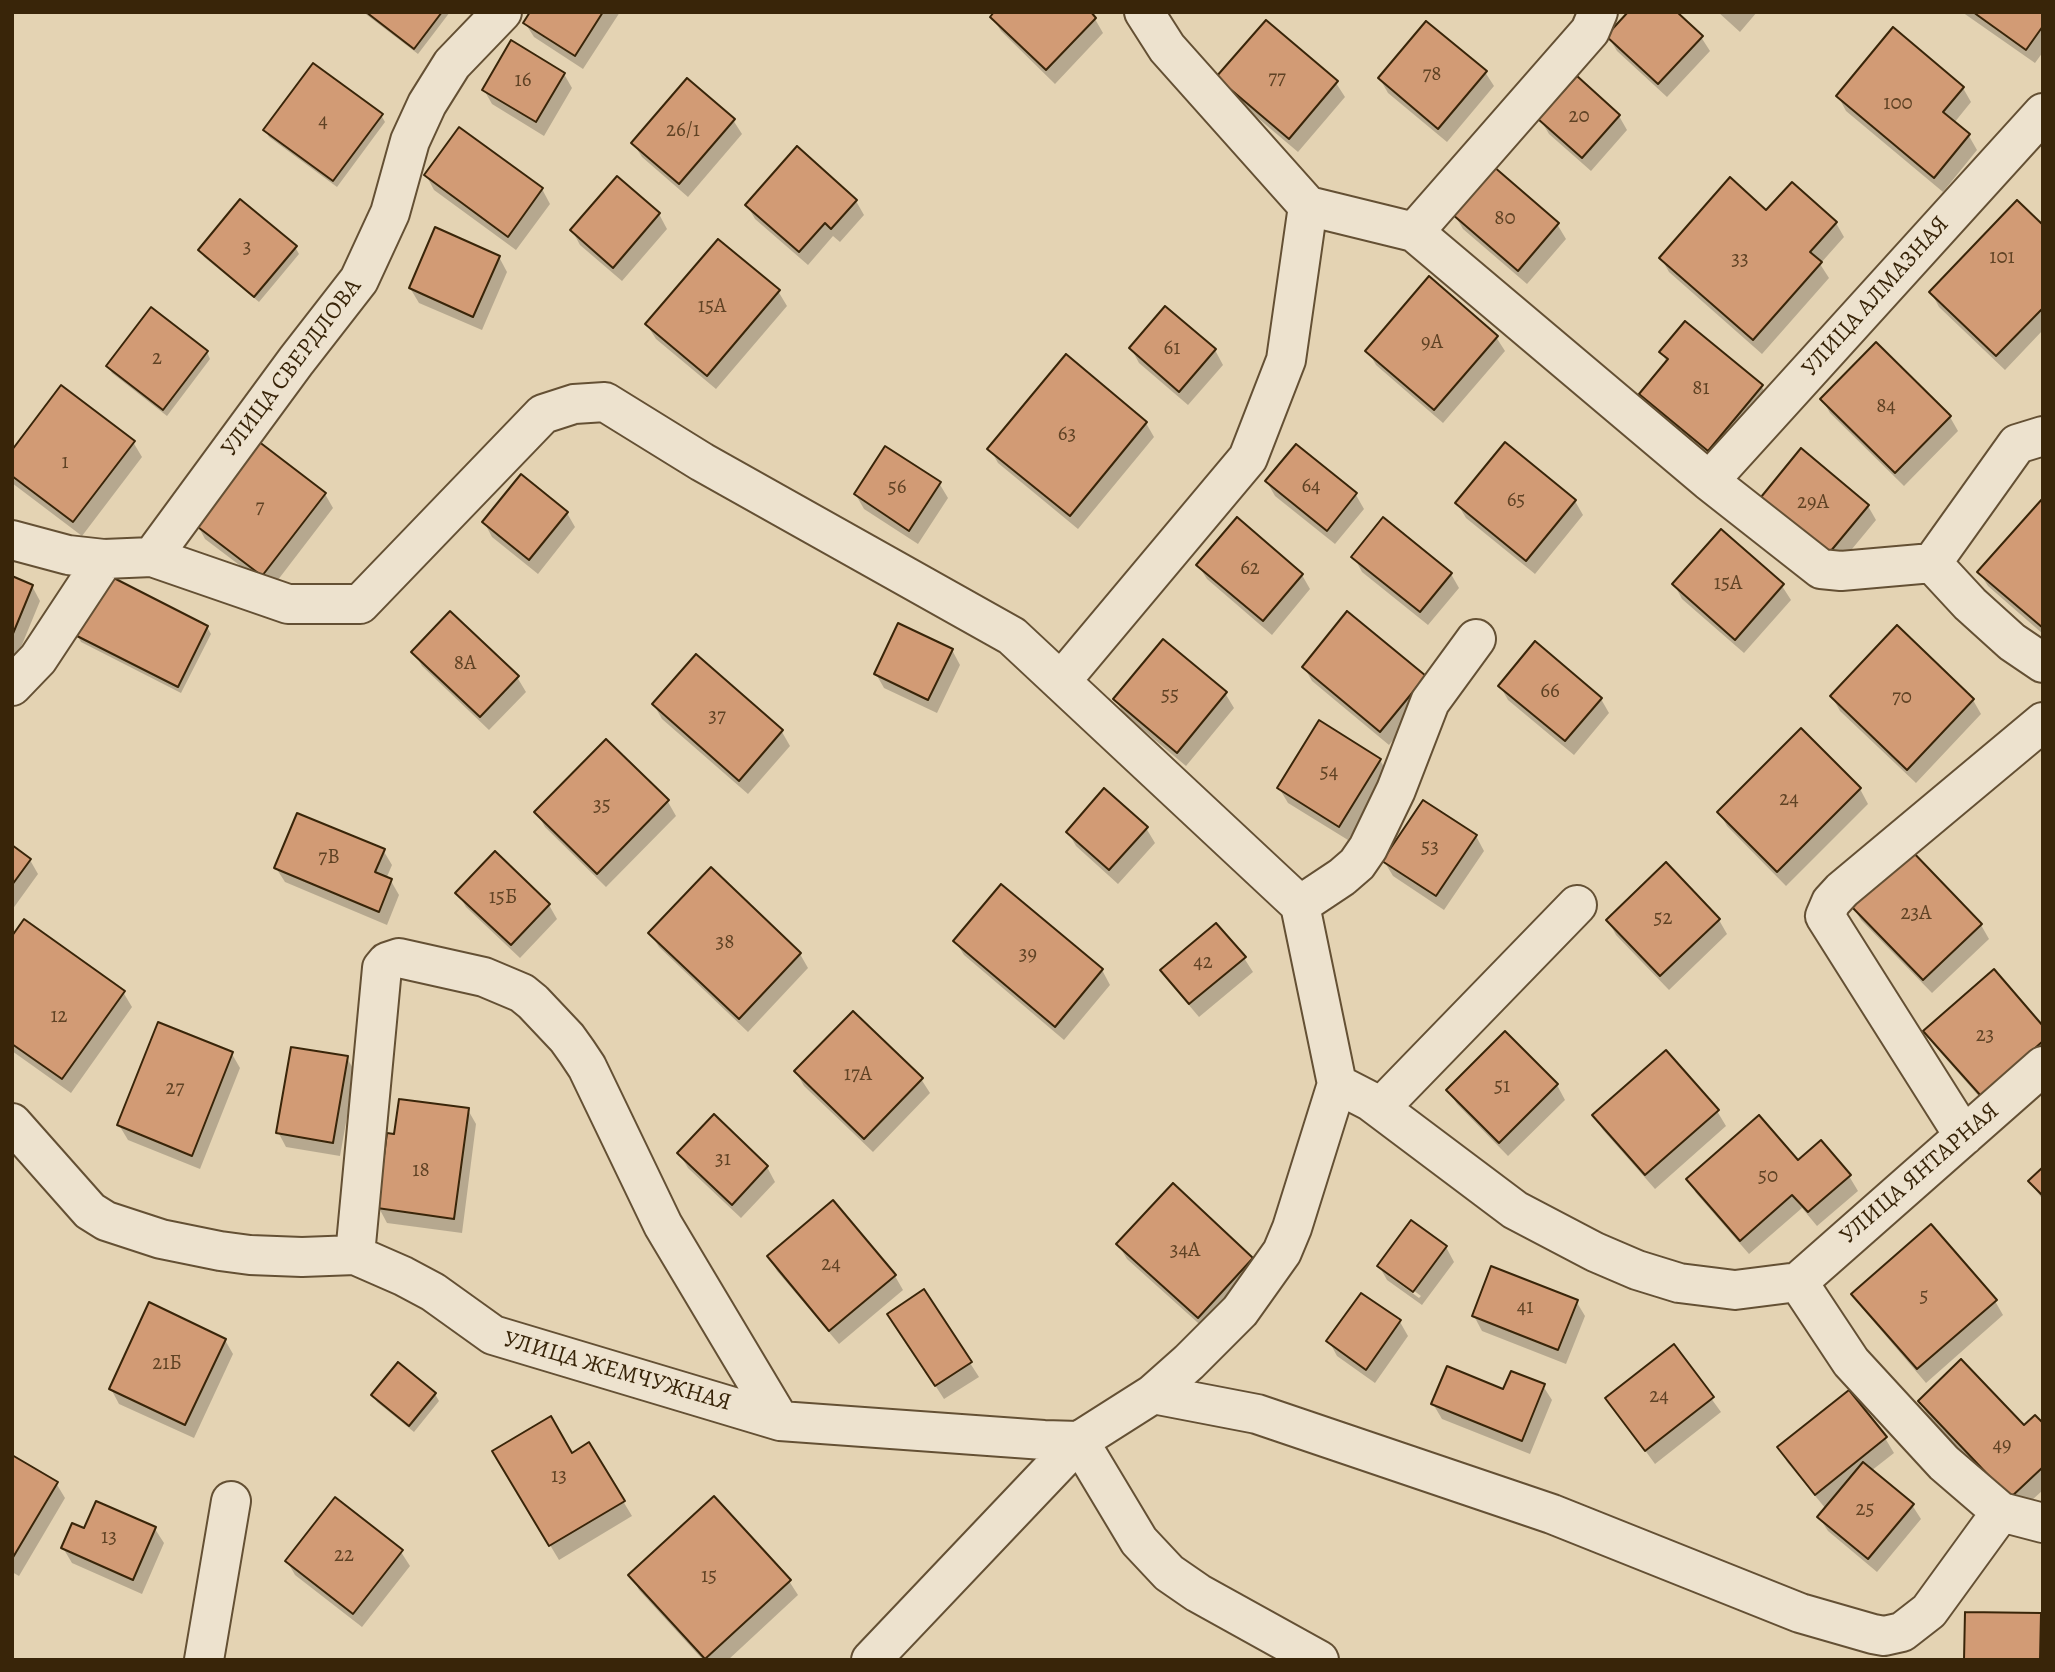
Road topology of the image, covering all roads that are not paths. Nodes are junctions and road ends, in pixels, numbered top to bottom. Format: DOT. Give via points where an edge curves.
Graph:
graph roads {
  1 [pos="502,12"];
  2 [pos="1144,12"];
  3 [pos="1598,12"];
  4 [pos="2043,113"];
  5 [pos="1308,206"];
  6 [pos="1414,232"];
  7 [pos="2043,436"];
  8 [pos="1709,481"];
  9 [pos="12,540"];
  10 [pos="152,557"];
  11 [pos="104,559"];
  12 [pos="1933,563"];
  13 [pos="1476,639"];
  14 [pos="2043,663"];
  15 [pos="1060,681"];
  16 [pos="12,686"];
  17 [pos="2043,722"];
  18 [pos="1300,905"];
  19 [pos="1577,905"];
  20 [pos="2043,1066"];
  21 [pos="1337,1084"];
  22 [pos="1380,1108"];
  23 [pos="12,1123"];
  24 [pos="1964,1136"];
  25 [pos="355,1255"];
  26 [pos="1798,1282"];
  27 [pos="1153,1394"];
  28 [pos="780,1421"];
  29 [pos="1079,1441"];
  30 [pos="231,1500"];
  31 [pos="2001,1512"];
  32 [pos="2043,1522"];
  33 [pos="204,1660"];
  34 [pos="871,1660"];
  35 [pos="1319,1660"];
  1 -- 10 [label="street, УЛИЦА СВЕРДЛОВА" via="452,64 427,104 410,141 390,213 359,280"];
  2 -- 5 [label="street" via="1167,48"];
  3 -- 6 [label="street" via="1590,31"];
  4 -- 8 [label="street, УЛИЦА АЛМАЗНАЯ"];
  5 -- 6 [label="street"];
  5 -- 15 [label="street" via="1286,360 1248,458"];
  6 -- 8 [label="street"];
  7 -- 12 [label="street" via="2017,444"];
  8 -- 12 [label="street" via="1821,569"];
  9 -- 11 [label="street"];
  10 -- 11 [label="street"];
  10 -- 15 [label="street" via="288,604 360,604 542,414 574,404 605,402 702,462 1012,636"];
  11 -- 16 [label="street" via="38,659"];
  12 -- 14 [label="street" via="1970,604"];
  13 -- 18 [label="street" via="1430,702 1368,848 1342,877"];
  15 -- 18 [label="street"];
  17 -- 24 [label="street" via="1842,890 1825,916"];
  18 -- 21 [label="street"];
  19 -- 22 [label="street"];
  20 -- 24 [label="street, УЛИЦА ЯНТАРНАЯ"];
  21 -- 22 [label="street"];
  21 -- 27 [label="street" via="1282,1252 1240,1311"];
  22 -- 26 [label="street" via="1515,1210 1637,1270 1679,1283 1735,1290"];
  23 -- 25 [label="street, УЛИЦА ЖЕМЧУЖНАЯ" via="90,1211 106,1221 220,1251 302,1257"];
  24 -- 26 [label="street, УЛИЦА ЯНТАРНАЯ"];
  25 -- 28 [label="street, УЛИЦА ЖЕМЧУЖНАЯ" via="433,1292 493,1335"];
  25 -- 28 [label="street" via="382,968 399,958 496,982 533,1002 577,1052 663,1225"];
  26 -- 31 [label="street" via="1851,1362 1944,1463"];
  27 -- 29 [label="street"];
  27 -- 31 [label="street" via="1257,1413 1552,1514 1800,1613 1884,1636 1902,1632 1929,1611"];
  28 -- 29 [label="street, УЛИЦА ЖЕМЧУЖНАЯ"];
  29 -- 34 [label="street"];
  29 -- 35 [label="street" via="1139,1541 1169,1573"];
  30 -- 33 [label="street"];
  31 -- 32 [label="street"];
}
